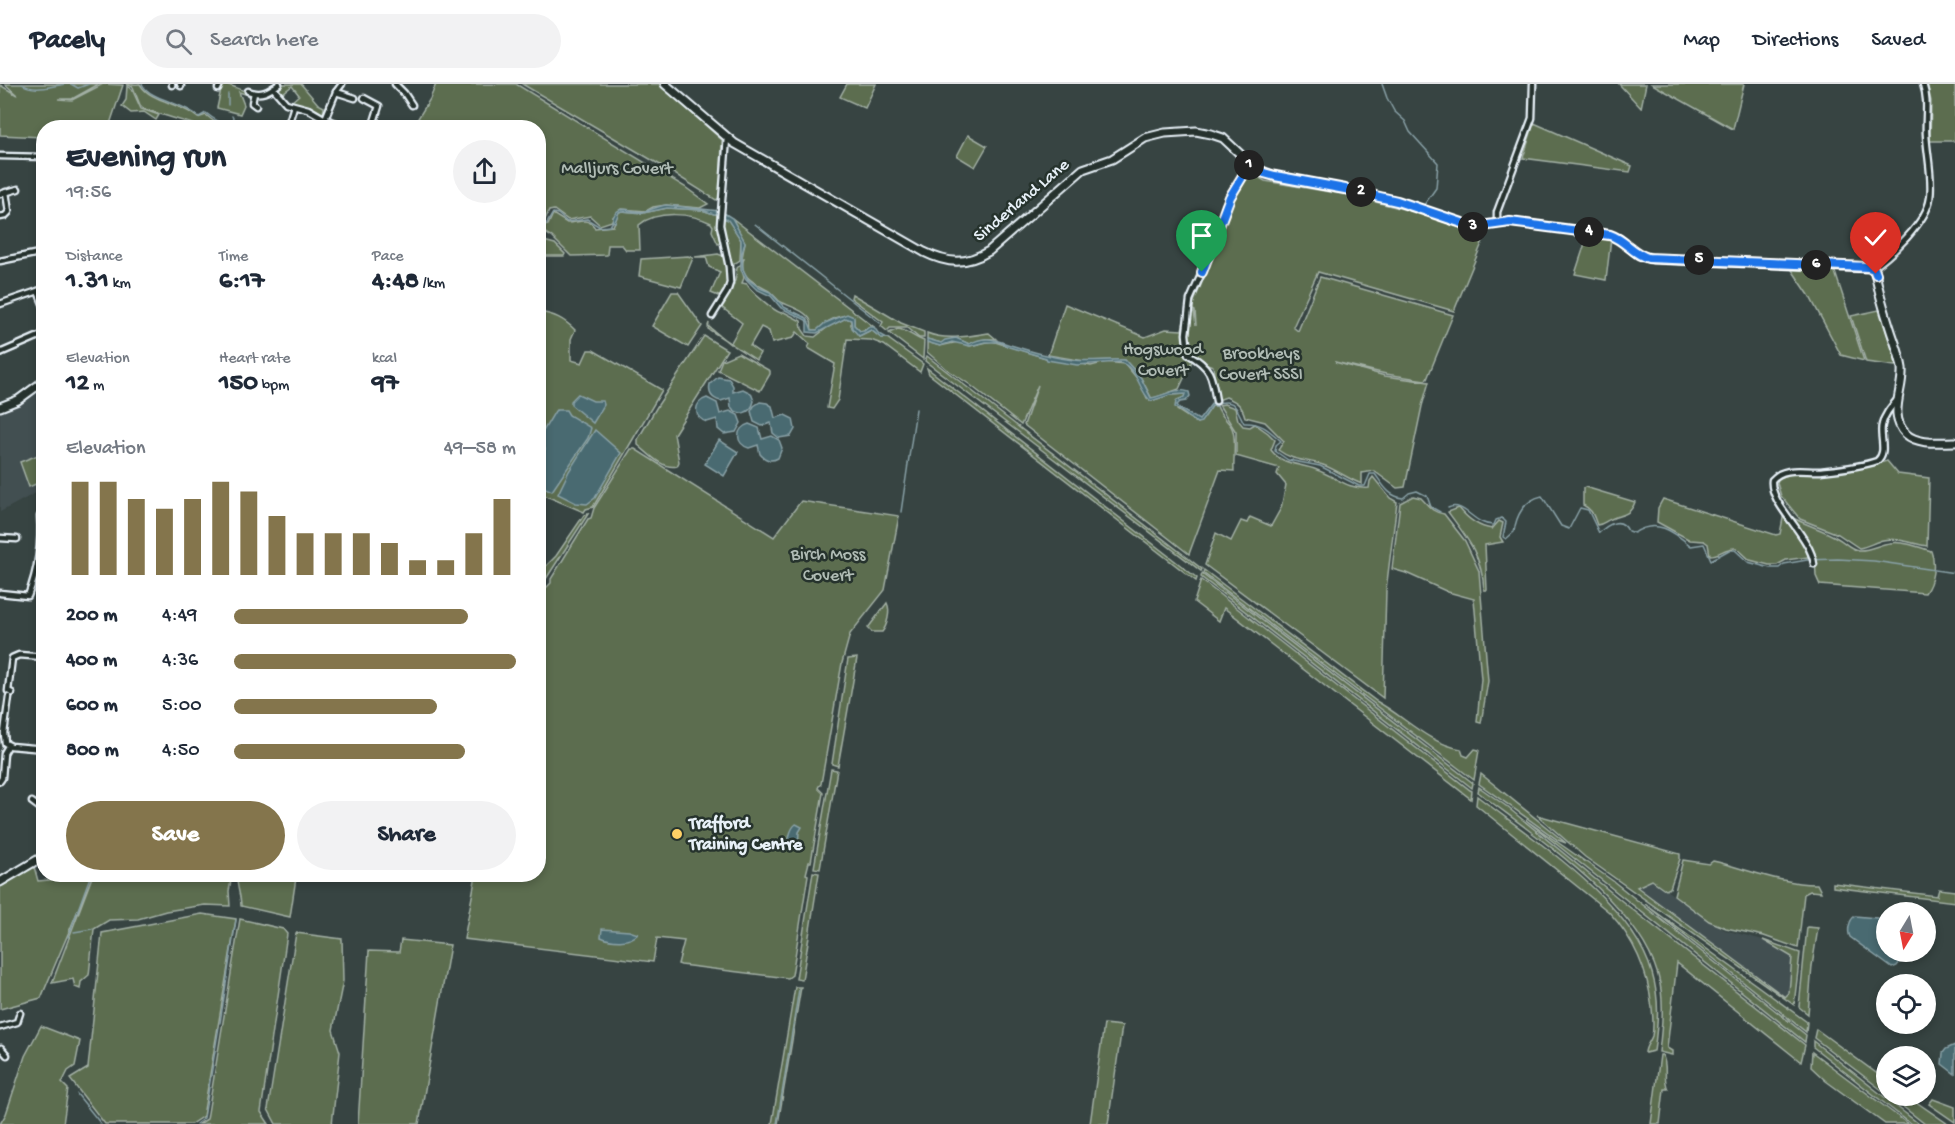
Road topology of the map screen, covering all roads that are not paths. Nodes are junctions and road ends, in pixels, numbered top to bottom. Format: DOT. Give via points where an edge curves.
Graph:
graph roads {
  1 [pos="279,84"];
  2 [pos="342,84"];
  3 [pos="395,84"];
  4 [pos="665,84"];
  5 [pos="1533,84"];
  6 [pos="1923,84"];
  7 [pos="273,88"];
  8 [pos="248,91"];
  9 [pos="336,92"];
  10 [pos="254,93"];
  11 [pos="364,98"];
  12 [pos="355,99"];
  13 [pos="412,105"];
  14 [pos="256,106"];
  15 [pos="295,106"];
  16 [pos="325,119"];
  17 [pos="291,120"];
  18 [pos="375,120"];
  19 [pos="727,138"];
  20 [pos="0,156"];
  21 [pos="36,157"];
  22 [pos="1250,164"];
  23 [pos="18,189"];
  24 [pos="6,192"];
  25 [pos="0,194"];
  26 [pos="0,217"];
  27 [pos="1497,223"];
  28 [pos="36,252"];
  29 [pos="0,261"];
  30 [pos="1873,268"];
  31 [pos="36,292"];
  32 [pos="0,304"];
  33 [pos="712,316"];
  34 [pos="36,337"];
  35 [pos="0,353"];
  36 [pos="36,387"];
  37 [pos="1897,400"];
  38 [pos="1216,401"];
  39 [pos="0,407"];
  40 [pos="1955,442"];
  41 [pos="0,538"];
  42 [pos="17,539"];
  43 [pos="1814,564"];
  44 [pos="36,568"];
  45 [pos="0,593"];
  46 [pos="36,656"];
  47 [pos="8,746"];
  48 [pos="36,748"];
  49 [pos="0,781"];
  50 [pos="32,801"];
  51 [pos="36,804"];
  52 [pos="36,860"];
  53 [pos="1,880"];
  54 [pos="20,1013"];
  55 [pos="0,1027"];
  1 -- 7 [label="street"];
  2 -- 9 [label="street"];
  3 -- 13 [label="street"];
  4 -- 19 [label="street, Sinderland Lane"];
  5 -- 27 [label="street" via="1532,118 1497,212"];
  6 -- 30 [label="street" via="1930,202 1899,246"];
  7 -- 10 [label="street"];
  7 -- 15 [label="street" via="285,103"];
  8 -- 10 [label="street"];
  9 -- 12 [label="street"];
  9 -- 16 [label="street"];
  10 -- 14 [label="street" via="252,103"];
  11 -- 18 [label="street" via="380,106"];
  15 -- 16 [label="street"];
  15 -- 17 [label="street"];
  19 -- 22 [label="street, Sinderland Lane" via="924,252 956,262 975,259 989,251 1079,171 1112,159 1145,138 1175,132 1211,134 1229,143"];
  19 -- 33 [label="street" via="720,220 730,284"];
  20 -- 21 [label="street"];
  22 -- 27 [label="street, Sinderland Lane" via="1264,173 1397,201 1474,227"];
  22 -- 38 [label="street" via="1226,206 1187,315 1188,354 1211,374"];
  23 -- 24 [label="street"];
  24 -- 25 [label="street"];
  24 -- 26 [label="street" via="9,212"];
  27 -- 30 [label="street, Sinderland Lane" via="1610,235 1639,255 1653,259"];
  28 -- 29 [label="street"];
  30 -- 37 [label="street" via="1902,368"];
  31 -- 32 [label="street"];
  34 -- 35 [label="street"];
  36 -- 39 [label="street"];
  37 -- 40 [label="street" via="1899,421 1909,436 1922,441"];
  37 -- 43 [label="street" via="1883,421 1883,450 1877,461 1822,471 1794,470 1772,480 1777,499 1805,540"];
  41 -- 42 [label="street"];
  44 -- 45 [label="street" via="28,596"];
  46 -- 47 [label="street" via="12,658 4,739"];
  47 -- 48 [label="street"];
  47 -- 49 [label="street"];
  50 -- 51 [label="street"];
  52 -- 53 [label="street"];
  54 -- 55 [label="street" via="17,1022"];
}
